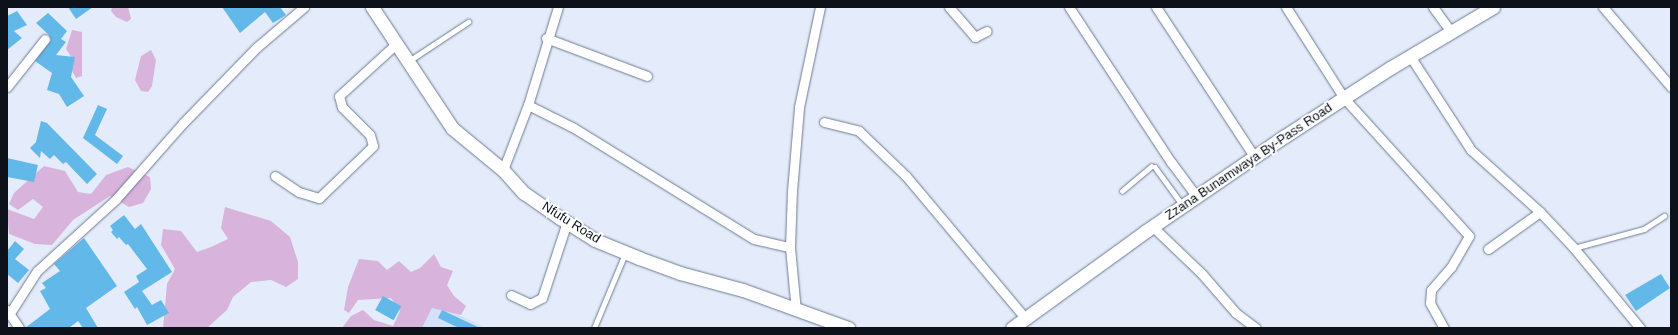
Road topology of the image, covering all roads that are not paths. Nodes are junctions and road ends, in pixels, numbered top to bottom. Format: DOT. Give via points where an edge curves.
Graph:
graph roads {
  1 [pos="304,7"];
  2 [pos="372,7"];
  3 [pos="558,7"];
  4 [pos="820,7"];
  5 [pos="949,7"];
  6 [pos="1069,7"];
  7 [pos="1156,7"];
  8 [pos="1286,7"];
  9 [pos="1433,7"];
  10 [pos="1493,7"];
  11 [pos="1603,7"];
  12 [pos="468,22"];
  13 [pos="986,31"];
  14 [pos="1450,32"];
  15 [pos="546,38"];
  16 [pos="45,39"];
  17 [pos="396,44"];
  18 [pos="1410,56"];
  19 [pos="407,62"];
  20 [pos="646,76"];
  21 [pos="7,87"];
  22 [pos="1671,88"];
  23 [pos="1344,98"];
  24 [pos="528,105"];
  25 [pos="824,122"];
  26 [pos="1255,158"];
  27 [pos="503,170"];
  28 [pos="275,176"];
  29 [pos="1122,190"];
  30 [pos="1197,196"];
  31 [pos="1183,206"];
  32 [pos="1540,212"];
  33 [pos="1664,216"];
  34 [pos="567,222"];
  35 [pos="1152,226"];
  36 [pos="790,247"];
  37 [pos="1488,248"];
  38 [pos="1574,248"];
  39 [pos="626,253"];
  40 [pos="511,296"];
  41 [pos="796,311"];
  42 [pos="8,312"];
  43 [pos="1025,318"];
  44 [pos="1635,327"];
  45 [pos="19,328"];
  46 [pos="594,328"];
  47 [pos="848,328"];
  48 [pos="1012,328"];
  49 [pos="1256,328"];
  50 [pos="1444,328"];
  1 -- 42 [label="street" via="257,47 183,123 116,199 37,271"];
  2 -- 17 [label="street, Nfufu Road"];
  3 -- 15 [label="street"];
  4 -- 36 [label="street" via="799,106"];
  5 -- 13 [label="street" via="975,37"];
  6 -- 30 [label="street" via="1171,162"];
  7 -- 26 [label="street"];
  8 -- 23 [label="street"];
  9 -- 14 [label="street"];
  10 -- 14 [label="street, Zzana Bunamwaya By-Pass Road"];
  11 -- 22 [label="street"];
  12 -- 19 [label="lane"];
  14 -- 18 [label="street, Zzana Bunamwaya By-Pass Road"];
  15 -- 20 [label="street"];
  15 -- 24 [label="street"];
  16 -- 21 [label="street"];
  17 -- 19 [label="street, Nfufu Road"];
  17 -- 28 [label="street" via="339,96 342,107 370,135 372,146 319,198 305,195"];
  18 -- 23 [label="street, Zzana Bunamwaya By-Pass Road"];
  18 -- 32 [label="street" via="1471,150"];
  19 -- 27 [label="street, Nfufu Road" via="452,128"];
  23 -- 26 [label="street, Zzana Bunamwaya By-Pass Road"];
  23 -- 50 [label="street" via="1469,236 1451,267 1430,290 1430,303"];
  24 -- 27 [label="street"];
  24 -- 36 [label="street" via="574,128 754,239"];
  25 -- 43 [label="street" via="860,131 906,176"];
  26 -- 30 [label="street, Zzana Bunamwaya By-Pass Road"];
  27 -- 34 [label="street, Nfufu Road" via="524,193"];
  29 -- 31 [label="lane" via="1151,167 1155,167"];
  30 -- 31 [label="street, Zzana Bunamwaya By-Pass Road"];
  31 -- 35 [label="street, Zzana Bunamwaya By-Pass Road"];
  32 -- 37 [label="street"];
  32 -- 38 [label="street"];
  33 -- 38 [label="lane" via="1644,229"];
  34 -- 39 [label="street, Nfufu Road" via="595,240"];
  34 -- 40 [label="street" via="542,298 530,304"];
  35 -- 43 [label="street, Zzana Bunamwaya By-Pass Road"];
  35 -- 49 [label="street" via="1202,274 1236,313"];
  36 -- 41 [label="street"];
  38 -- 44 [label="street"];
  39 -- 41 [label="street, Nfufu Road" via="680,273 743,290"];
  39 -- 46 [label="lane"];
  41 -- 47 [label="street, Nfufu Road"];
  42 -- 45 [label="street"];
  43 -- 48 [label="street, Zzana Bunamwaya By-Pass Road"];
}
